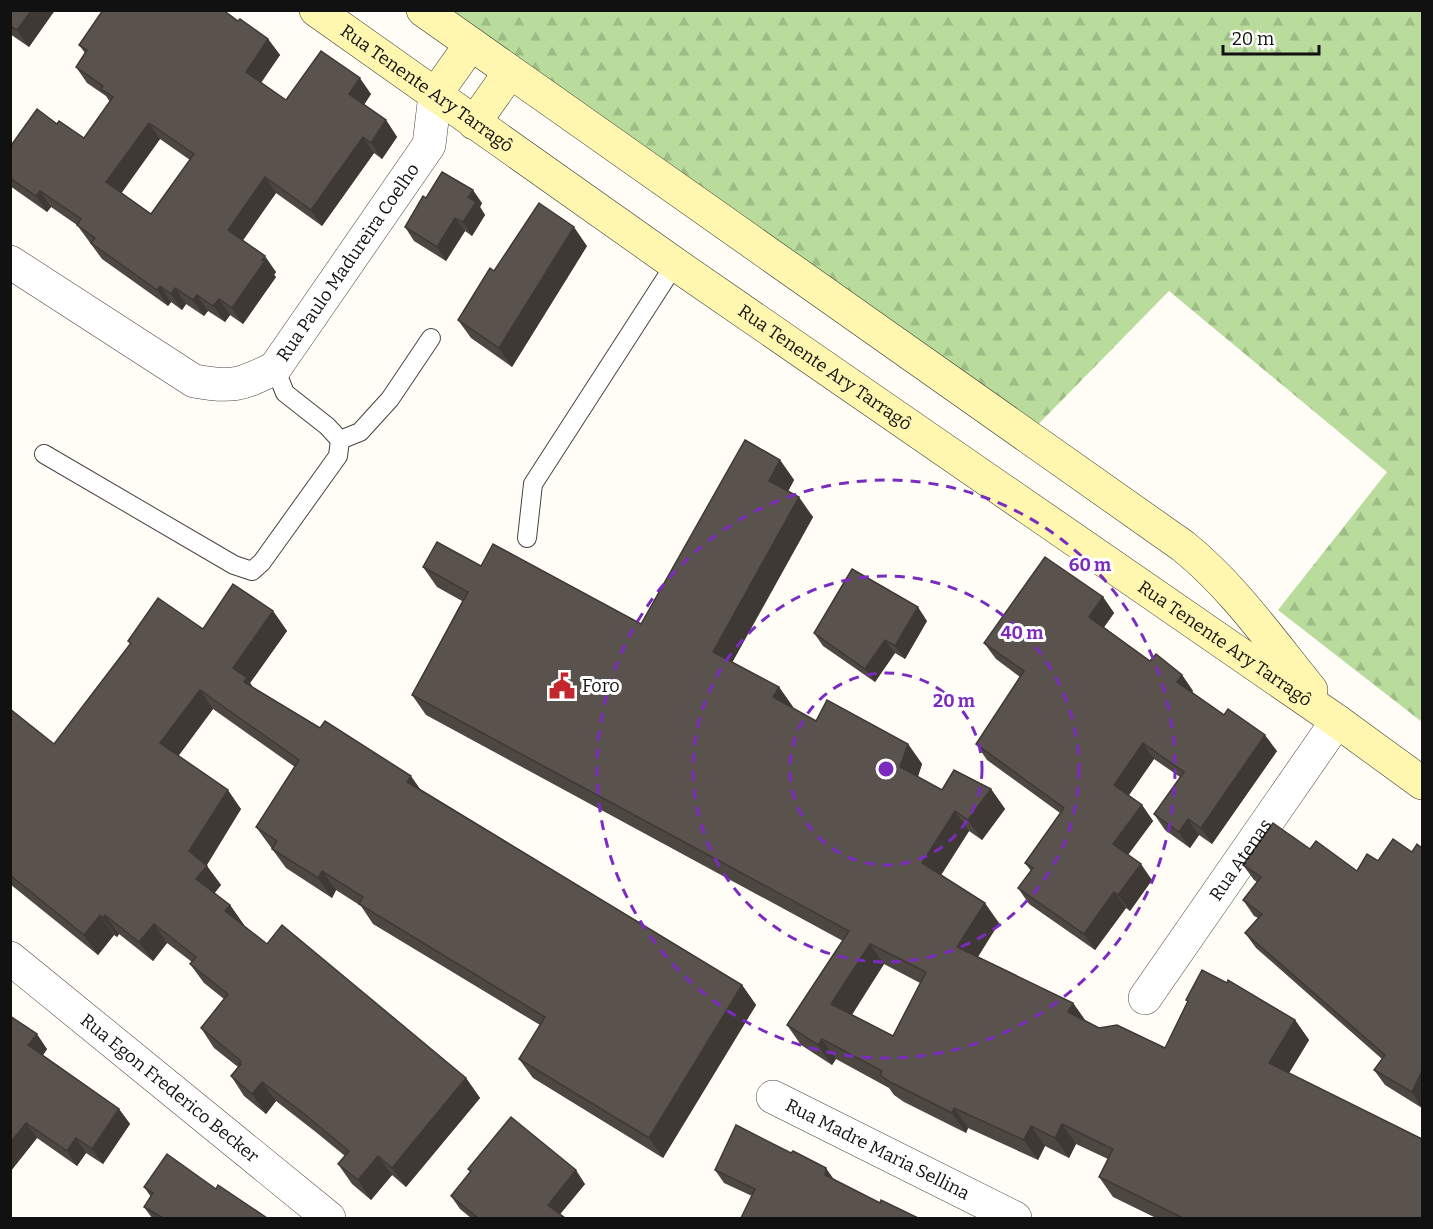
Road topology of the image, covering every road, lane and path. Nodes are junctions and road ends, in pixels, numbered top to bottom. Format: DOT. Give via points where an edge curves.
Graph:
graph roads {
  1 [pos="316,10"];
  2 [pos="423,10"];
  3 [pos="471,44"];
  4 [pos="510,72"];
  5 [pos="435,95"];
  6 [pos="474,123"];
  7 [pos="429,144"];
  8 [pos="10,262"];
  9 [pos="675,264"];
  10 [pos="430,338"];
  11 [pos="275,368"];
  12 [pos="340,440"];
  13 [pos="44,454"];
  14 [pos="526,538"];
  15 [pos="1191,553"];
  16 [pos="1158,597"];
  17 [pos="1337,721"];
  18 [pos="1422,783"];
  19 [pos="10,958"];
  20 [pos="1145,998"];
  21 [pos="773,1096"];
  22 [pos="329,1218"];
  23 [pos="1015,1218"];
  1 -- 5 [label="main road, Rua Tenente Ary Tarragô"];
  2 -- 3 [label="main road, Rua Tenente Ary Tarragô"];
  3 -- 4 [label="main road, Rua Tenente Ary Tarragô"];
  3 -- 5 [label="main road"];
  4 -- 6 [label="main road"];
  4 -- 15 [label="main road, Rua Tenente Ary Tarragô"];
  5 -- 6 [label="main road, Rua Tenente Ary Tarragô"];
  5 -- 7 [label="street, Rua Paulo Madureira Coelho"];
  6 -- 7 [label="street, Rua Paulo Madureira Coelho"];
  6 -- 9 [label="main road, Rua Tenente Ary Tarragô"];
  7 -- 11 [label="street, Rua Paulo Madureira Coelho"];
  8 -- 11 [label="street, Rua Paulo Madureira Coelho" via="194,381 222,386 249,381"];
  9 -- 14 [label="lane" via="533,484"];
  9 -- 16 [label="main road, Rua Tenente Ary Tarragô"];
  10 -- 12 [label="lane" via="390,399 360,432"];
  11 -- 12 [label="lane" via="285,393"];
  12 -- 13 [label="lane" via="338,456 252,571 234,565"];
  15 -- 16 [label="main road" via="1193,579 1184,592 1173,598"];
  15 -- 17 [label="main road, Rua Tenente Ary Tarragô" via="1221,580"];
  16 -- 17 [label="main road, Rua Tenente Ary Tarragô"];
  17 -- 18 [label="main road, Rua Tenente Ary Tarragô"];
  17 -- 20 [label="street, Rua Atenas"];
  19 -- 22 [label="street, Rua Egon Frederico Becker"];
  21 -- 23 [label="street, Rua Madre Maria Sellina"];
}
